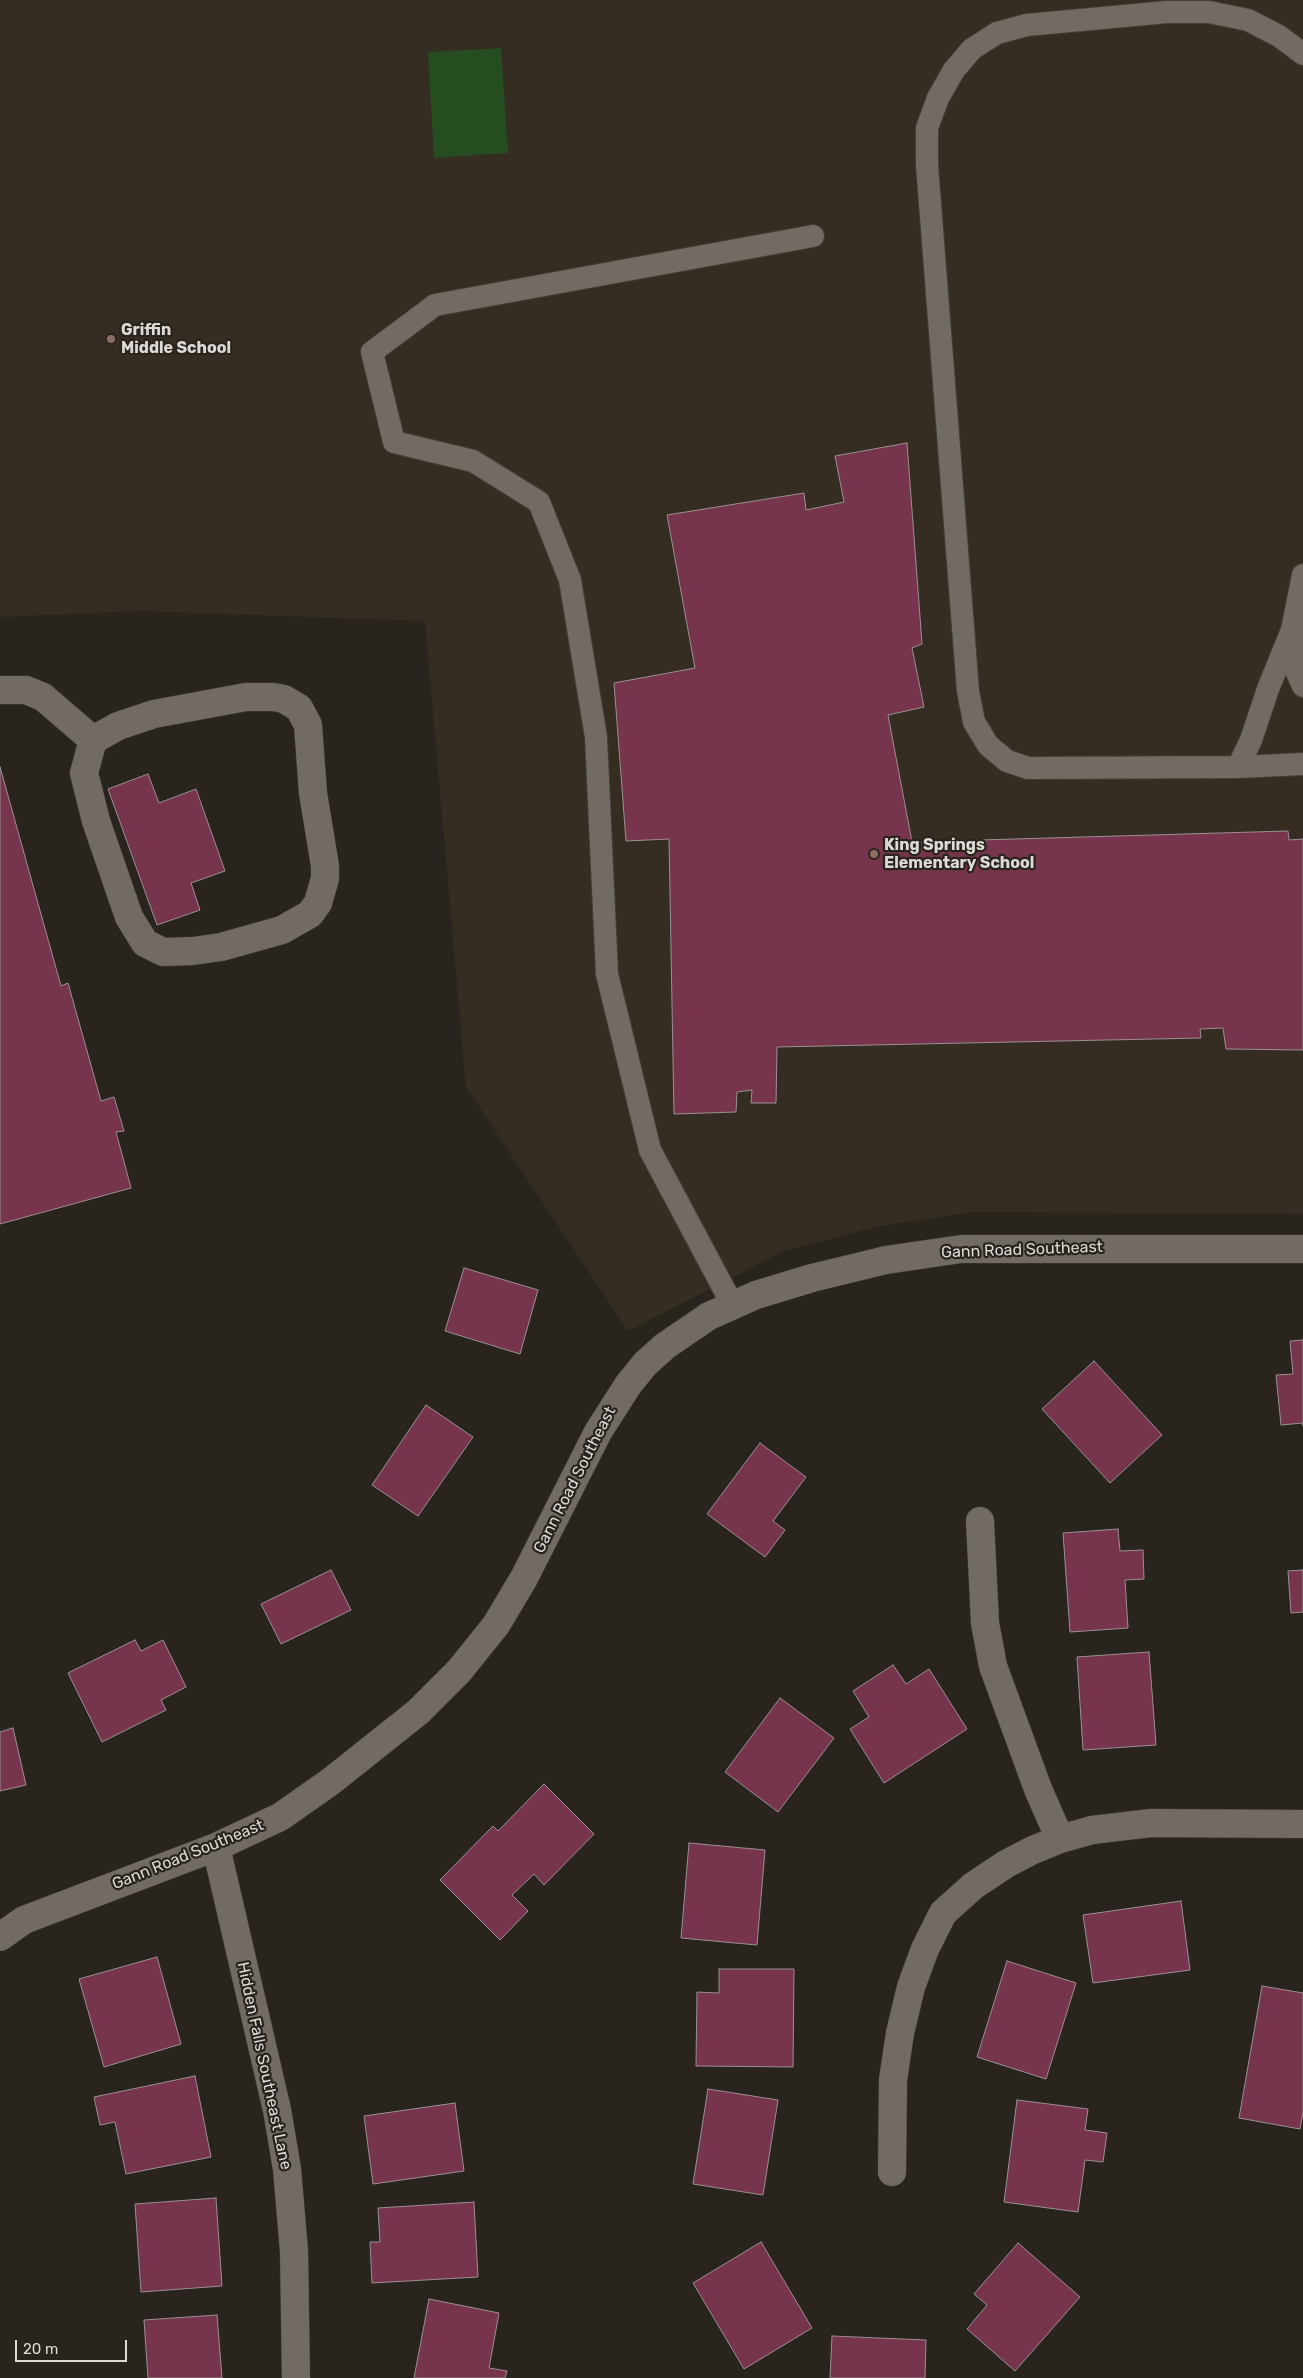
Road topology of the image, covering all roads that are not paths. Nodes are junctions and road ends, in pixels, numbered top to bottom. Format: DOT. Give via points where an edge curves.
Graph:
graph roads {
  1 [pos="1303,54"];
  2 [pos="813,236"];
  3 [pos="1303,575"];
  4 [pos="1292,630"];
  5 [pos="1303,686"];
  6 [pos="0,690"];
  7 [pos="93,740"];
  8 [pos="1303,764"];
  9 [pos="1238,768"];
  10 [pos="1303,1249"];
  11 [pos="732,1304"];
  12 [pos="980,1521"];
  13 [pos="1303,1824"];
  14 [pos="1060,1839"];
  15 [pos="216,1847"];
  16 [pos="0,1936"];
  17 [pos="892,2172"];
  18 [pos="296,2378"];
  1 -- 9 [label="lane" via="1279,36 1248,20 1209,12 1167,12 1027,25 997,33 972,49 954,70 938,98 927,128 927,165 966,672 974,722 988,746 1007,761 1028,768"];
  2 -- 11 [label="lane" via="435,305 372,352 394,442 473,461 539,502 570,580 596,737 607,974 650,1150"];
  3 -- 4 [label="lane"];
  4 -- 5 [label="lane" via="1295,668"];
  4 -- 9 [label="lane"];
  6 -- 7 [label="street" via="26,690 43,697"];
  7 -- 7 [label="street" via="84,773 96,821 129,916 145,943 163,952 221,947 282,930 310,914 318,903 324,866 313,793 308,725 298,708 284,699 246,697 154,714 118,726"];
  8 -- 9 [label="lane"];
  10 -- 11 [label="street, Gann Road Southeast" via="961,1249 886,1260 812,1278"];
  11 -- 15 [label="street, Gann Road Southeast" via="665,1346 628,1385 598,1432 524,1578 496,1625 460,1671 418,1712 330,1782 280,1817"];
  12 -- 14 [label="street" via="985,1623 993,1666"];
  13 -- 14 [label="street" via="1151,1823 1092,1830"];
  14 -- 17 [label="street" via="1006,1864 973,1886 943,1913 928,1942 911,1987 900,2033 893,2080"];
  15 -- 16 [label="street, Gann Road Southeast" via="24,1920"];
  15 -- 18 [label="street, Hidden Falls Southeast Lane" via="277,2110 287,2168 294,2251"];
}
